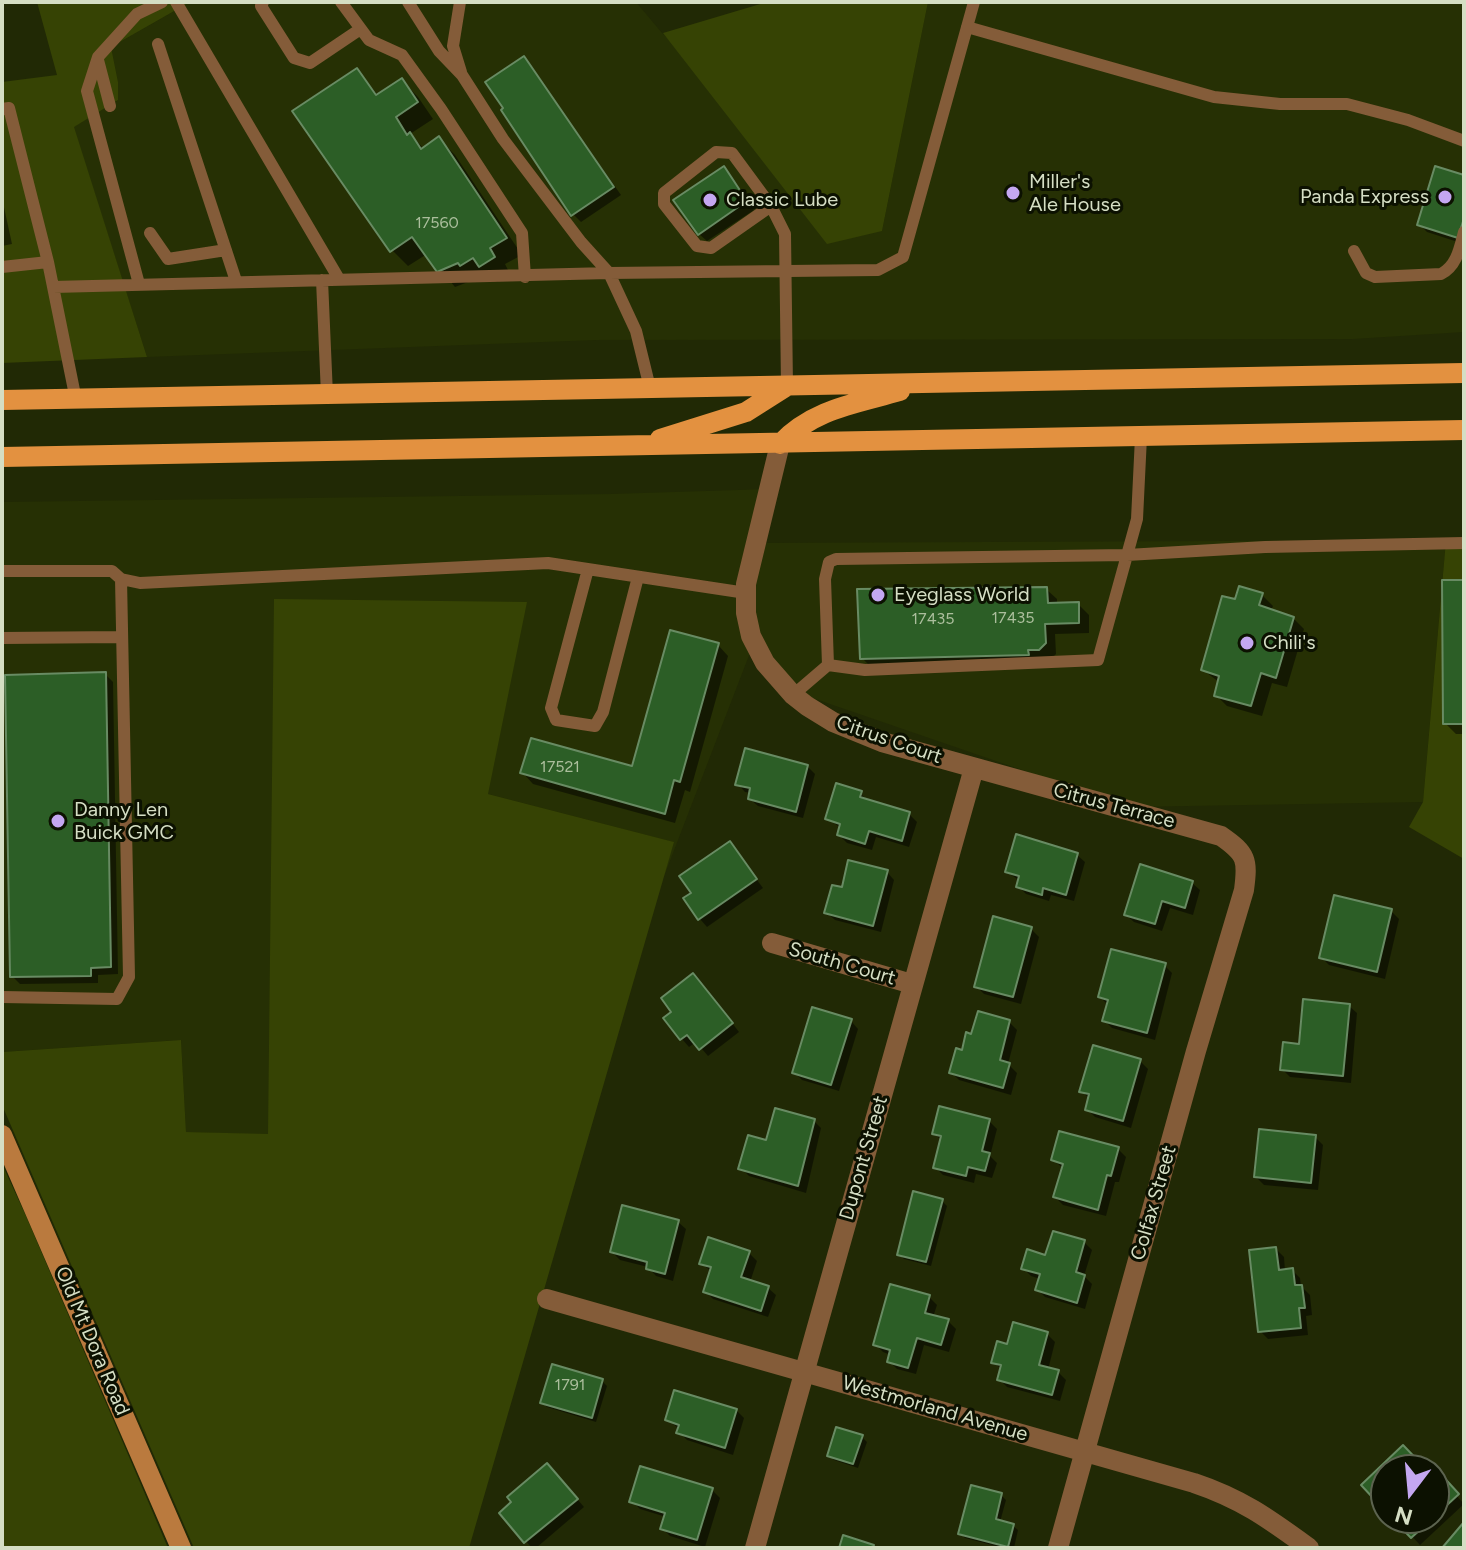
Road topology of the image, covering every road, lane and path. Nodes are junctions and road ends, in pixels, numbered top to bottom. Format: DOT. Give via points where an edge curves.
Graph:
graph roads {
  1 [pos="162,2"];
  2 [pos="176,2"];
  3 [pos="263,2"];
  4 [pos="341,2"];
  5 [pos="408,2"];
  6 [pos="460,2"];
  7 [pos="974,2"];
  8 [pos="967,27"];
  9 [pos="359,30"];
  10 [pos="158,44"];
  11 [pos="98,57"];
  12 [pos="462,75"];
  13 [pos="110,106"];
  14 [pos="2,109"];
  15 [pos="1464,141"];
  16 [pos="771,206"];
  17 [pos="1464,232"];
  18 [pos="150,233"];
  19 [pos="226,250"];
  20 [pos="1354,251"];
  21 [pos="48,262"];
  22 [pos="2,267"];
  23 [pos="785,271"];
  24 [pos="609,273"];
  25 [pos="525,277"];
  26 [pos="339,279"];
  27 [pos="322,280"];
  28 [pos="236,281"];
  29 [pos="139,284"];
  30 [pos="53,287"];
  31 [pos="1464,373"];
  32 [pos="927,383"];
  33 [pos="787,386"];
  34 [pos="650,388"];
  35 [pos="327,395"];
  36 [pos="2,400"];
  37 [pos="76,400"];
  38 [pos="1464,430"];
  39 [pos="1141,437"];
  40 [pos="780,444"];
  41 [pos="637,446"];
  42 [pos="2,457"];
  43 [pos="1464,543"];
  44 [pos="1127,555"];
  45 [pos="588,569"];
  46 [pos="2,571"];
  47 [pos="638,577"];
  48 [pos="121,579"];
  49 [pos="746,593"];
  50 [pos="122,637"];
  51 [pos="2,638"];
  52 [pos="828,665"];
  53 [pos="793,695"];
  54 [pos="974,768"];
  55 [pos="1245,859"];
  56 [pos="772,943"];
  57 [pos="912,984"];
  58 [pos="2,997"];
  59 [pos="2,1135"];
  60 [pos="547,1299"];
  61 [pos="804,1373"];
  62 [pos="1085,1452"];
  63 [pos="181,1548"];
  64 [pos="755,1548"];
  65 [pos="1058,1548"];
  66 [pos="1309,1548"];
  1 -- 11 [label="lane" via="137,14"];
  2 -- 26 [label="lane"];
  3 -- 9 [label="lane" via="294,58 310,63"];
  4 -- 9 [label="lane"];
  5 -- 12 [label="lane" via="439,51"];
  6 -- 12 [label="lane" via="453,46"];
  7 -- 8 [label="lane"];
  8 -- 15 [label="lane" via="1214,97 1347,104"];
  8 -- 23 [label="lane" via="903,257 878,270"];
  9 -- 25 [label="lane" via="402,55 441,109 522,233"];
  10 -- 19 [label="lane"];
  11 -- 13 [label="lane"];
  11 -- 29 [label="lane" via="87,91"];
  12 -- 24 [label="lane" via="503,139"];
  14 -- 21 [label="lane" via="9,108"];
  16 -- 16 [label="lane" via="732,153 716,152 664,193 664,204 697,246 711,248"];
  16 -- 23 [label="lane" via="785,234"];
  17 -- 20 [label="lane" via="1456,258 1441,274 1375,277 1366,273"];
  18 -- 19 [label="lane" via="168,259"];
  19 -- 28 [label="lane"];
  21 -- 22 [label="lane"];
  21 -- 30 [label="lane"];
  23 -- 24 [label="lane"];
  23 -- 33 [label="lane"];
  24 -- 25 [label="lane"];
  24 -- 34 [label="lane" via="636,331"];
  25 -- 26 [label="lane"];
  26 -- 27 [label="lane"];
  27 -- 28 [label="lane"];
  27 -- 35 [label="lane"];
  28 -- 29 [label="lane"];
  29 -- 30 [label="lane"];
  30 -- 37 [label="lane"];
  31 -- 32 [label="main road"];
  32 -- 33 [label="main road"];
  32 -- 40 [label="main road" via="813,417"];
  33 -- 34 [label="main road"];
  33 -- 41 [label="main road" via="746,412"];
  34 -- 35 [label="main road"];
  35 -- 37 [label="main road"];
  36 -- 37 [label="main road"];
  38 -- 39 [label="main road"];
  39 -- 40 [label="main road"];
  39 -- 44 [label="lane" via="1137,519"];
  40 -- 41 [label="main road"];
  40 -- 49 [label="street, Citrus Court"];
  41 -- 42 [label="main road"];
  43 -- 44 [label="lane"];
  44 -- 52 [label="lane" via="1098,660 865,670"];
  44 -- 52 [label="lane" via="836,559 829,562 825,579"];
  45 -- 47 [label="lane"];
  45 -- 47 [label="lane" via="551,708 556,720 595,726"];
  45 -- 48 [label="lane" via="548,563 140,583"];
  46 -- 48 [label="lane" via="112,571"];
  47 -- 49 [label="lane"];
  48 -- 50 [label="lane"];
  49 -- 53 [label="street, Citrus Court" via="751,636 765,663"];
  50 -- 51 [label="lane"];
  50 -- 58 [label="lane" via="129,977 117,999"];
  52 -- 53 [label="lane"];
  53 -- 54 [label="street, Citrus Court" via="833,722 882,742"];
  54 -- 55 [label="street, Citrus Terrace" via="1221,836"];
  54 -- 57 [label="street, Dupont Street"];
  55 -- 62 [label="street, Colfax Street" via="1244,890"];
  56 -- 57 [label="street, South Court"];
  57 -- 61 [label="street, Dupont Street"];
  59 -- 63 [label="street, Old Mt Dora Road"];
  60 -- 61 [label="street, Westmorland Avenue"];
  61 -- 62 [label="street, Westmorland Avenue"];
  61 -- 64 [label="street, Dupont Street"];
  62 -- 65 [label="street, Colfax Street"];
  62 -- 66 [label="street, Westmorland Avenue" via="1227,1494"];
}
